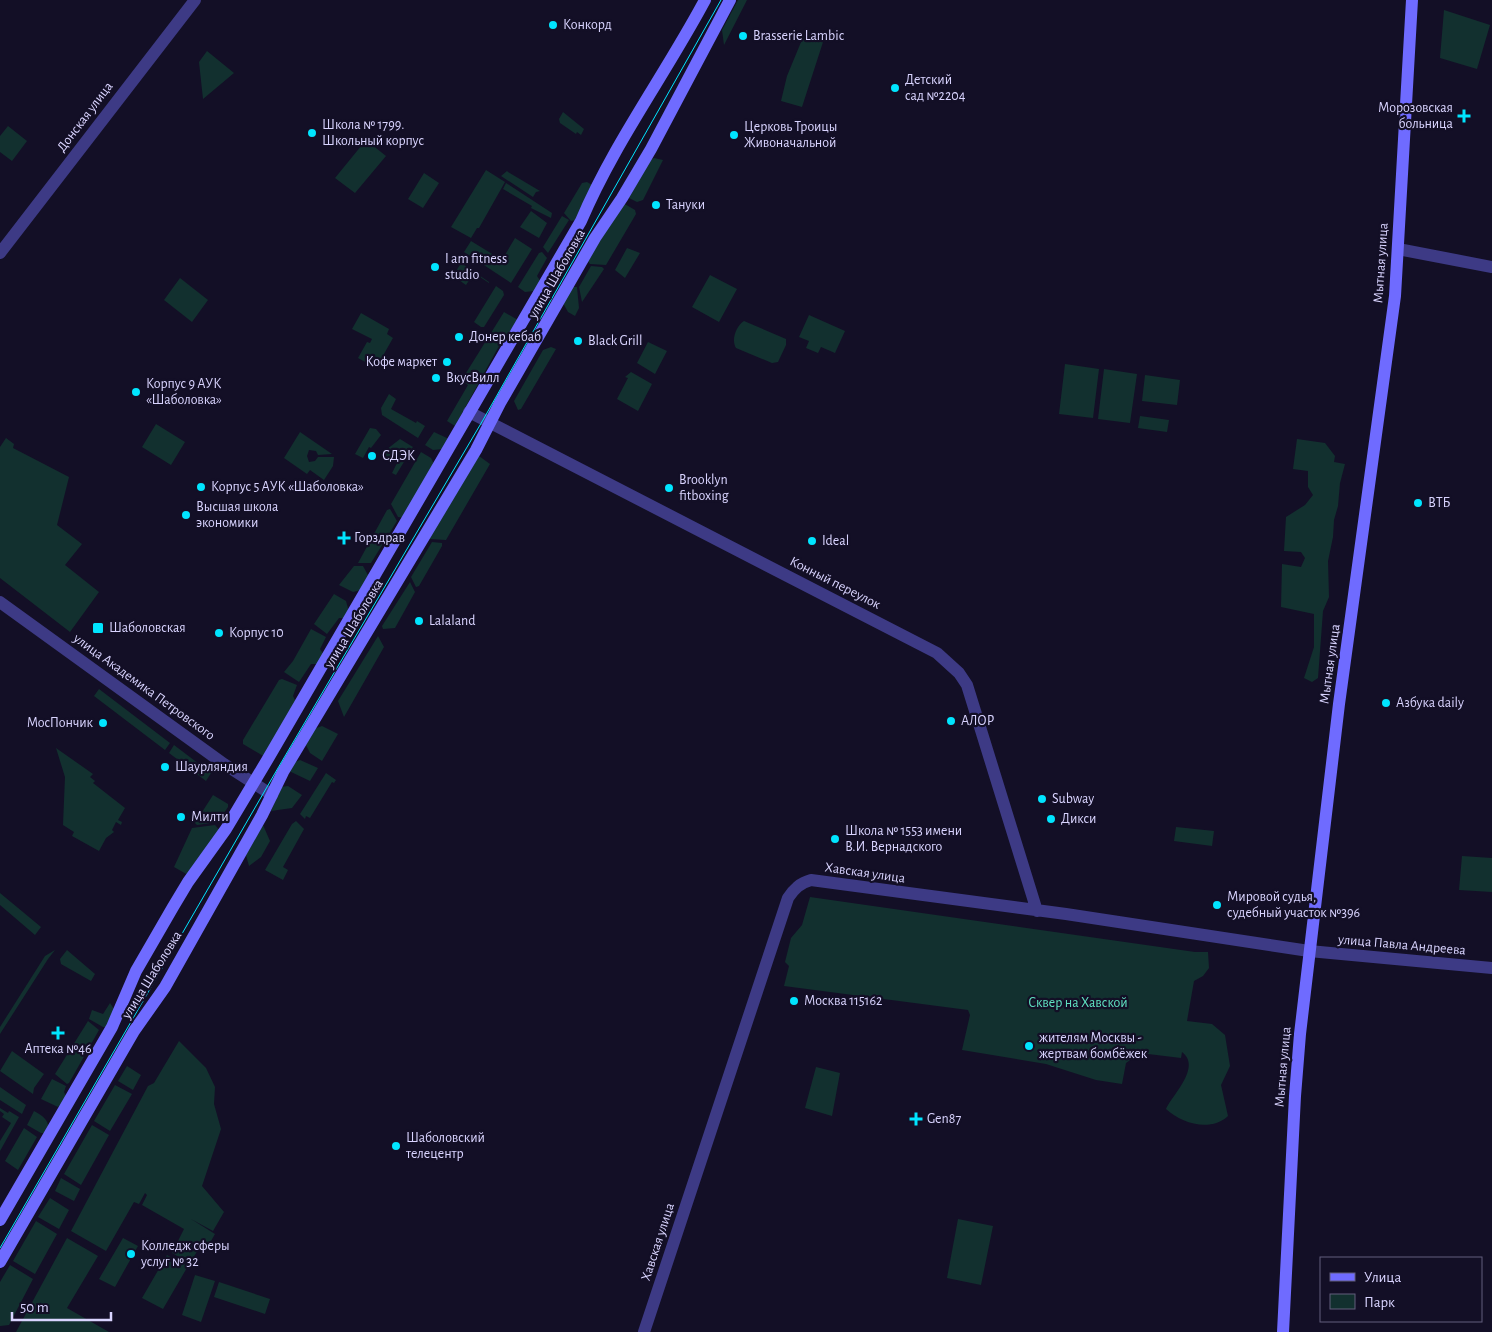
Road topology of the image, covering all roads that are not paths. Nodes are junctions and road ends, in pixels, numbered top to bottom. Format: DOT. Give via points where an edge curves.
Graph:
graph roads {
  1 [pos="195,0"];
  2 [pos="705,0"];
  3 [pos="730,0"];
  4 [pos="1412,0"];
  5 [pos="1398,249"];
  6 [pos="0,253"];
  7 [pos="1492,267"];
  8 [pos="469,412"];
  9 [pos="490,423"];
  10 [pos="511,434"];
  11 [pos="476,450"];
  12 [pos="0,602"];
  13 [pos="253,783"];
  14 [pos="272,795"];
  15 [pos="1037,910"];
  16 [pos="1309,951"];
  17 [pos="1492,968"];
  18 [pos="0,1220"];
  19 [pos="0,1262"];
  20 [pos="644,1332"];
  21 [pos="1283,1332"];
  1 -- 6 [label="street, Донская улица"];
  2 -- 8 [label="main road, улица Шаболовка" via="645,99 597,184 581,221"];
  3 -- 9 [label="main road, улица Шаболовка" via="651,149 590,246"];
  4 -- 5 [label="main road, Мытная улица"];
  5 -- 7 [label="street"];
  5 -- 16 [label="main road, Мытная улица" via="1395,296"];
  8 -- 9 [label="street, Конный переулок"];
  8 -- 13 [label="main road, улица Шаболовка"];
  9 -- 10 [label="street, Конный переулок"];
  9 -- 11 [label="main road, улица Шаболовка"];
  10 -- 11 [label="street" via="493,436"];
  10 -- 15 [label="street, Конный переулок" via="928,648 951,664 966,685"];
  11 -- 14 [label="main road, улица Шаболовка"];
  12 -- 13 [label="street, улица Академика Петровского"];
  13 -- 14 [label="street, улица Академика Петровского"];
  13 -- 18 [label="main road, улица Шаболовка" via="173,907 136,971 112,1028"];
  14 -- 19 [label="main road, улица Шаболовка" via="165,987 134,1031"];
  15 -- 16 [label="street, Хавская улица"];
  15 -- 20 [label="street, Хавская улица" via="811,880 792,892"];
  16 -- 17 [label="street, улица Павла Андреева"];
  16 -- 21 [label="main road, Мытная улица" via="1295,1096"];
}
